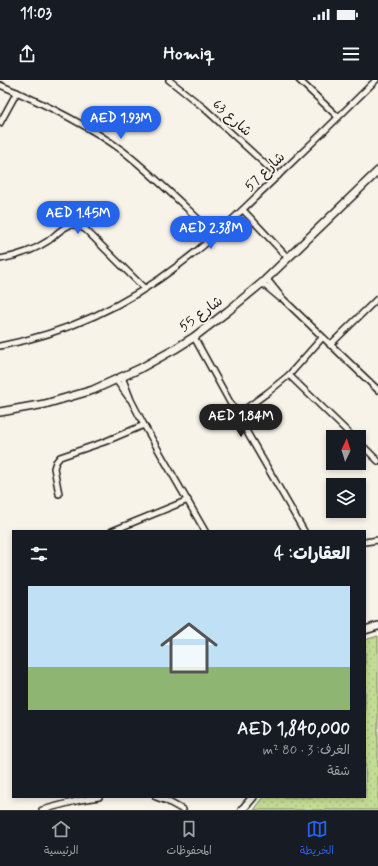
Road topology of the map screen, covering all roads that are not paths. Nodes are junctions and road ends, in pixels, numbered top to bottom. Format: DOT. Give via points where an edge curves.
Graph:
graph roads {
  1 [pos="169,80"];
  2 [pos="299,80"];
  3 [pos="376,80"];
  4 [pos="0,85"];
  5 [pos="17,92"];
  6 [pos="338,116"];
  7 [pos="0,123"];
  8 [pos="378,171"];
  9 [pos="278,176"];
  10 [pos="243,210"];
  11 [pos="215,236"];
  12 [pos="288,258"];
  13 [pos="0,259"];
  14 [pos="264,281"];
  15 [pos="145,289"];
  16 [pos="378,298"];
  17 [pos="194,337"];
  18 [pos="322,338"];
  19 [pos="330,345"];
  20 [pos="0,346"];
  21 [pos="289,375"];
  22 [pos="119,378"];
  23 [pos="378,390"];
  24 [pos="0,412"];
  25 [pos="237,415"];
  26 [pos="144,425"];
  27 [pos="346,430"];
  28 [pos="366,449"];
  29 [pos="378,461"];
  30 [pos="59,494"];
  31 [pos="188,500"];
  32 [pos="114,530"];
  33 [pos="205,530"];
  34 [pos="303,530"];
  35 [pos="378,540"];
  36 [pos="366,542"];
  37 [pos="378,626"];
  38 [pos="366,630"];
  39 [pos="94,798"];
  40 [pos="159,798"];
  41 [pos="252,798"];
  42 [pos="42,810"];
  43 [pos="182,810"];
  44 [pos="242,810"];
  1 -- 9 [label="street, شارع 63" via="204,108"];
  2 -- 6 [label="street"];
  3 -- 6 [label="street, شارع 57"];
  4 -- 5 [label="street"];
  5 -- 7 [label="street"];
  5 -- 11 [label="street" via="67,115 123,151"];
  6 -- 9 [label="street, شارع 57"];
  8 -- 12 [label="street, شارع 55"];
  9 -- 10 [label="street, شارع 57"];
  10 -- 11 [label="street, شارع 57"];
  10 -- 12 [label="street"];
  11 -- 15 [label="street, شارع 57"];
  12 -- 14 [label="street, شارع 55"];
  13 -- 15 [label="street" via="37,247 68,225 74,224 86,230"];
  14 -- 17 [label="street, شارع 55"];
  14 -- 18 [label="street"];
  15 -- 20 [label="street, شارع 57" via="84,321 52,333"];
  16 -- 19 [label="street"];
  17 -- 22 [label="street, شارع 55"];
  17 -- 25 [label="street"];
  18 -- 19 [label="street"];
  18 -- 21 [label="street"];
  19 -- 23 [label="street"];
  21 -- 25 [label="street"];
  21 -- 27 [label="street"];
  22 -- 24 [label="street, شارع 55" via="69,398"];
  22 -- 26 [label="street"];
  25 -- 34 [label="street"];
  26 -- 30 [label="street" via="60,457 54,468"];
  26 -- 31 [label="street"];
  28 -- 29 [label="street"];
  31 -- 32 [label="street"];
  31 -- 33 [label="street"];
  35 -- 36 [label="street"];
  37 -- 38 [label="street"];
  39 -- 42 [label="street"];
  40 -- 43 [label="street"];
  41 -- 44 [label="street"];
}
